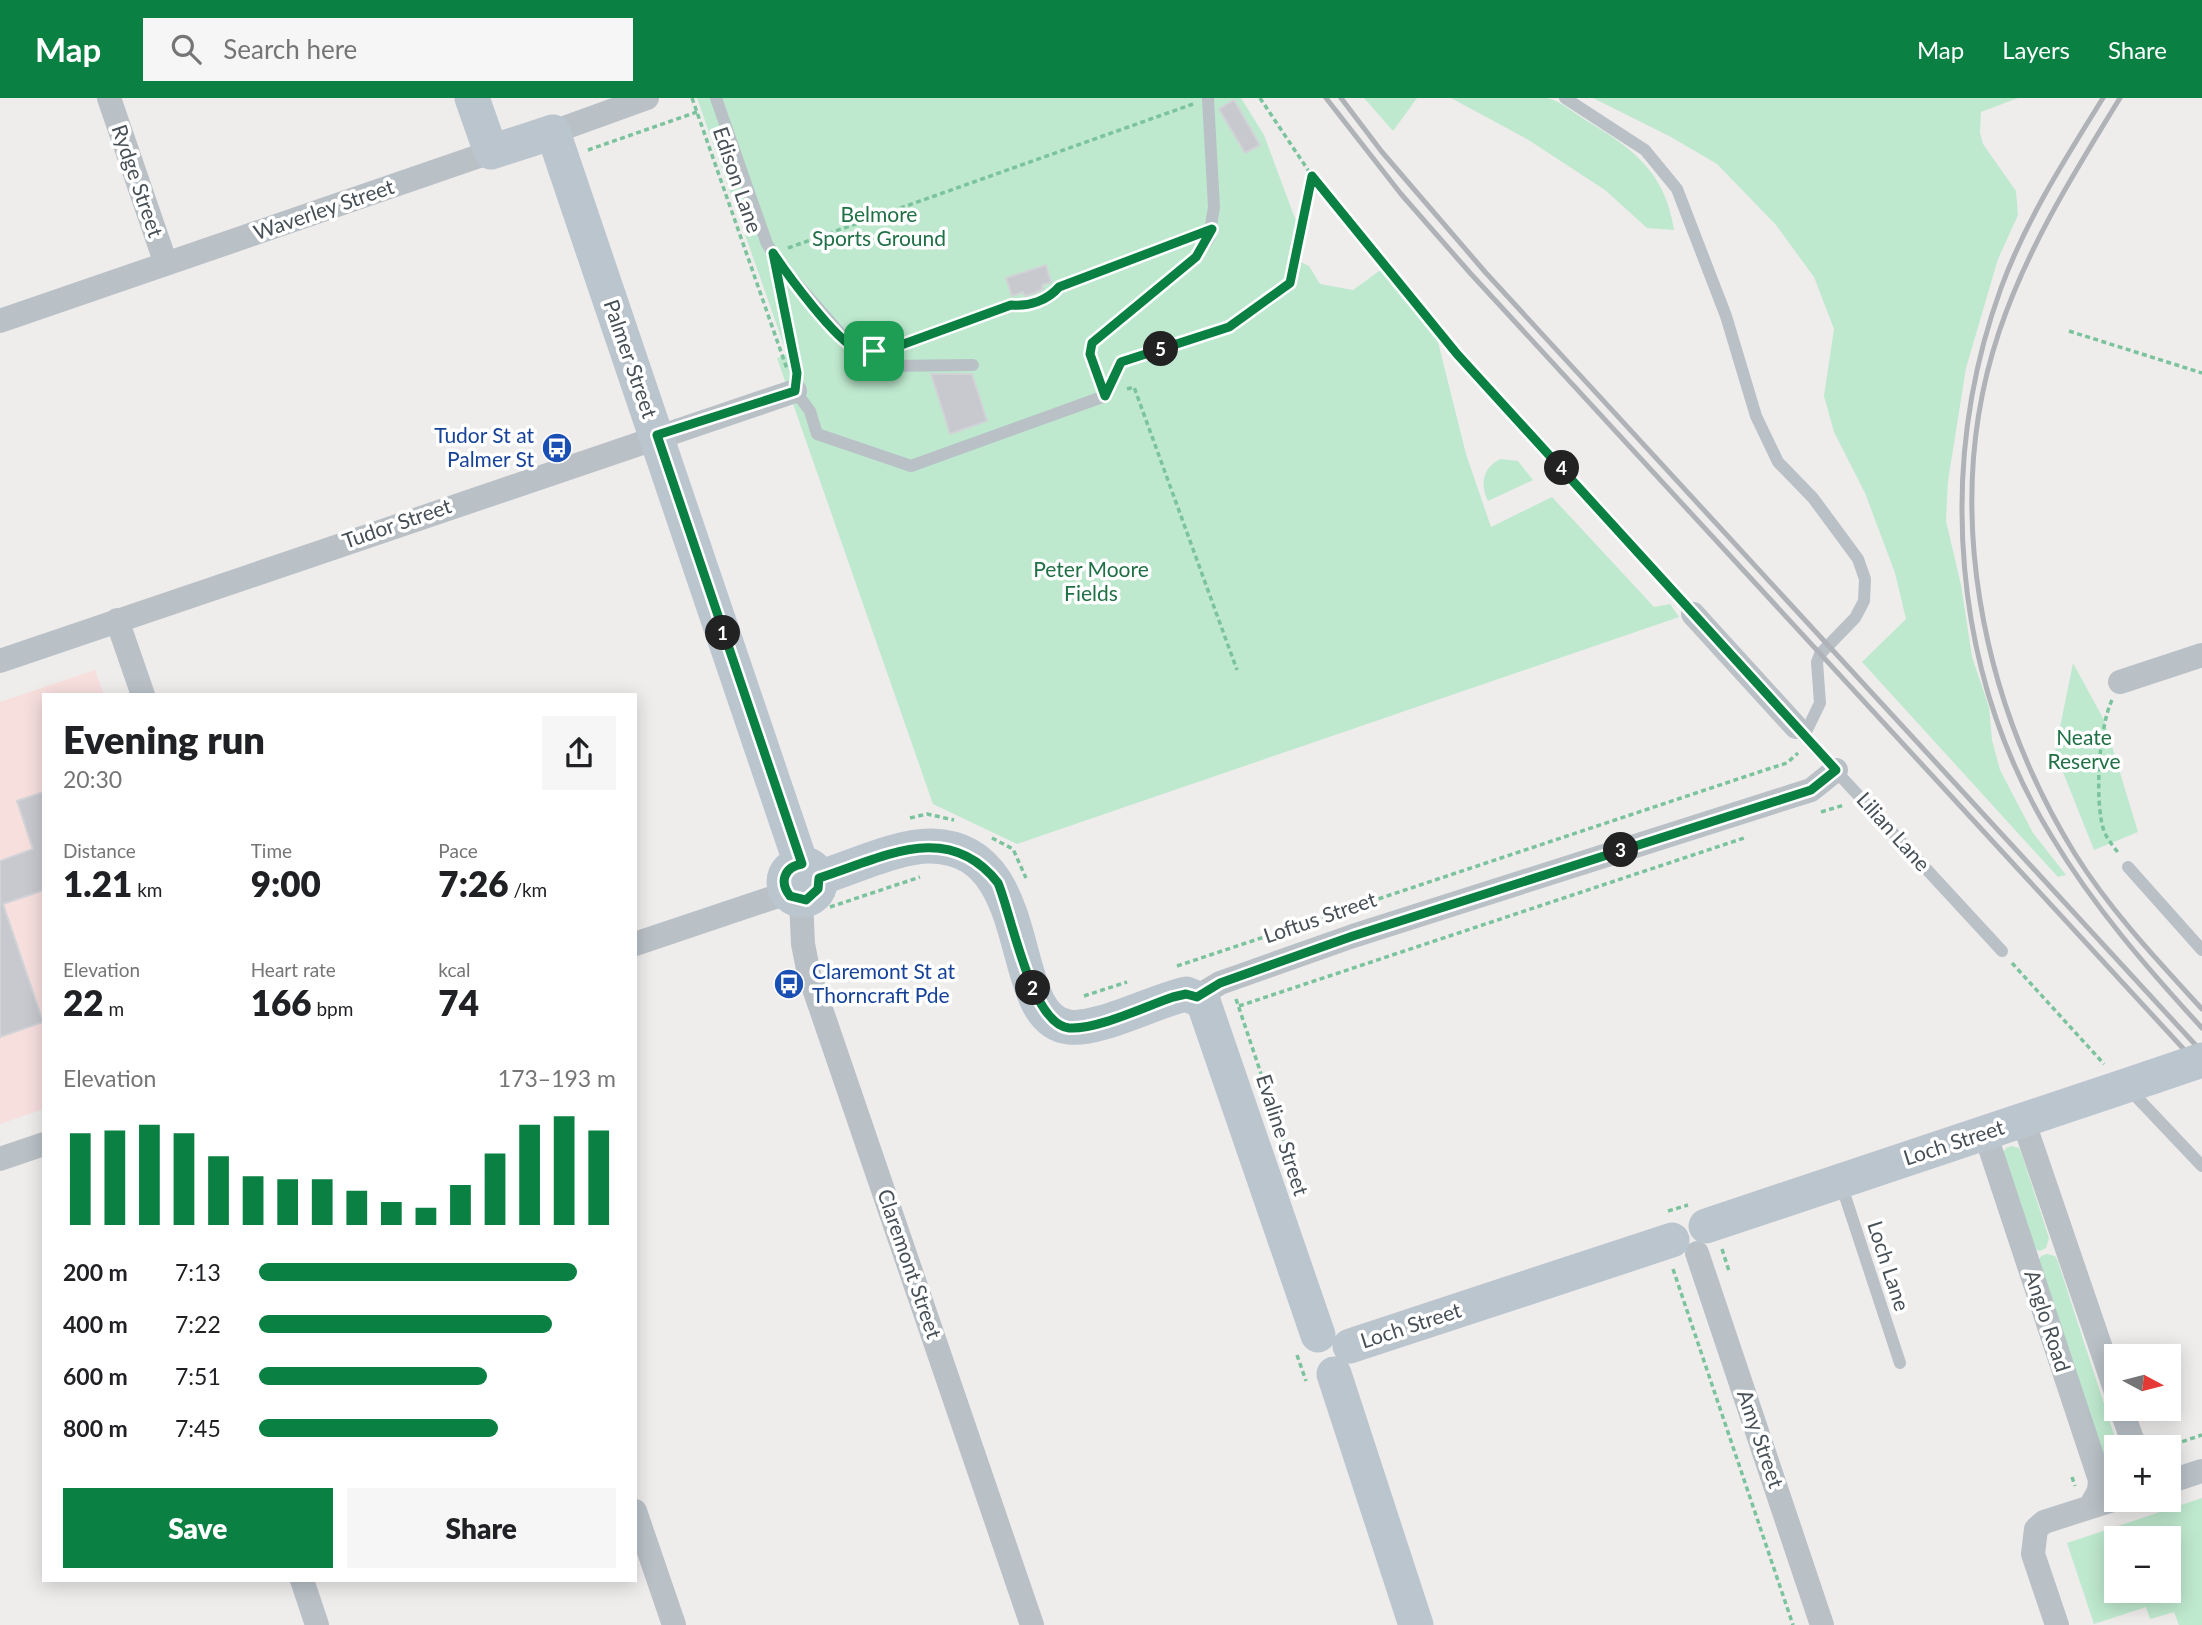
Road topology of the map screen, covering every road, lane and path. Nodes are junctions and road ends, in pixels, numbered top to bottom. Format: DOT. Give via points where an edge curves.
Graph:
graph roads {
  1 [pos="109,98"];
  2 [pos="472,98"];
  3 [pos="647,98"];
  4 [pos="692,98"];
  5 [pos="716,98"];
  6 [pos="1260,98"];
  7 [pos="1565,98"];
  8 [pos="1208,99"];
  9 [pos="697,112"];
  10 [pos="553,132"];
  11 [pos="588,150"];
  12 [pos="491,152"];
  13 [pos="1312,176"];
  14 [pos="1212,229"];
  15 [pos="773,253"];
  16 [pos="166,264"];
  17 [pos="0,321"];
  18 [pos="2069,331"];
  19 [pos="874,351"];
  20 [pos="1121,362"];
  21 [pos="973,365"];
  22 [pos="2202,373"];
  23 [pos="795,391"];
  24 [pos="1105,396"];
  25 [pos="657,435"];
  26 [pos="1693,614"];
  27 [pos="117,620"];
  28 [pos="2202,655"];
  29 [pos="0,661"];
  30 [pos="1237,670"];
  31 [pos="2120,682"];
  32 [pos="142,693"];
  33 [pos="1803,735"];
  34 [pos="1836,770"];
  35 [pos="1862,799"];
  36 [pos="927,814"];
  37 [pos="1811,815"];
  38 [pos="984,835"];
  39 [pos="956,836"];
  40 [pos="1747,836"];
  41 [pos="2128,867"];
  42 [pos="922,876"];
  43 [pos="1028,883"];
  44 [pos="808,888"];
  45 [pos="637,943"];
  46 [pos="2202,950"];
  47 [pos="1221,951"];
  48 [pos="2002,951"];
  49 [pos="1166,969"];
  50 [pos="1230,979"];
  51 [pos="1129,981"];
  52 [pos="1197,997"];
  53 [pos="1080,998"];
  54 [pos="1239,1006"];
  55 [pos="2202,1060"];
  56 [pos="2139,1081"];
  57 [pos="2024,1120"];
  58 [pos="1985,1133"];
  59 [pos="42,1145"];
  60 [pos="0,1159"];
  61 [pos="2202,1166"];
  62 [pos="1840,1181"];
  63 [pos="1301,1192"];
  64 [pos="1687,1247"];
  65 [pos="1334,1352"];
  66 [pos="2104,1357"];
  67 [pos="1900,1363"];
  68 [pos="2202,1435"];
  69 [pos="2181,1442"];
  70 [pos="2202,1471"];
  71 [pos="2181,1478"];
  72 [pos="2104,1503"];
  73 [pos="2090,1507"];
  74 [pos="637,1517"];
  75 [pos="303,1582"];
  76 [pos="317,1625"];
  77 [pos="674,1625"];
  78 [pos="1032,1625"];
  79 [pos="1416,1625"];
  80 [pos="1793,1625"];
  81 [pos="1822,1625"];
  82 [pos="2057,1625"];
  1 -- 16 [label="street, Rydge Street"];
  2 -- 12 [label="street"];
  3 -- 10 [label="street, Waverley Street"];
  4 -- 9 [label="path, Edison Lane"];
  5 -- 15 [label="lane"];
  6 -- 13 [label="path"];
  7 -- 33 [label="lane" via="1645,150 1677,189 1726,316 1756,416 1778,461 1813,498 1862,569 1864,601 1820,654 1820,703"];
  8 -- 14 [label="lane"];
  8 -- 15 [label="path"];
  9 -- 11 [label="path"];
  9 -- 23 [label="path, Edison Lane"];
  10 -- 12 [label="street, Waverley Street"];
  10 -- 25 [label="street, Palmer Street"];
  12 -- 16 [label="street, Waverley Street"];
  13 -- 20 [label="path" via="1290,283 1229,327"];
  13 -- 26 [label="path" via="1457,354"];
  14 -- 19 [label="lane" via="1059,287 1051,296"];
  14 -- 24 [label="lane" via="1196,257 1092,343 1090,354"];
  15 -- 19 [label="lane" via="834,330 853,348"];
  15 -- 23 [label="path" via="797,373"];
  16 -- 17 [label="street, Waverley Street"];
  18 -- 22 [label="path"];
  19 -- 21 [label="lane" via="885,366"];
  20 -- 24 [label="lane"];
  23 -- 24 [label="lane" via="810,411 817,433 911,466"];
  23 -- 25 [label="street, Tudor Street"];
  24 -- 30 [label="path" via="1133,387"];
  25 -- 27 [label="street, Tudor Street"];
  25 -- 44 [label="street, Palmer Street"];
  26 -- 33 [label="street, Lilian Lane"];
  27 -- 29 [label="street, Tudor Street"];
  27 -- 32 [label="street"];
  28 -- 31 [label="street"];
  31 -- 41 [label="path" via="2105,716 2099,799 2104,831"];
  33 -- 34 [label="lane, Lilian Lane"];
  33 -- 47 [label="path, Loftus Street" via="1787,763"];
  34 -- 35 [label="lane, Lilian Lane"];
  34 -- 50 [label="street, Loftus Street" via="1811,790"];
  35 -- 37 [label="path"];
  35 -- 48 [label="lane, Lilian Lane"];
  36 -- 39 [label="path"];
  38 -- 43 [label="path" via="1013,849"];
  39 -- 44 [label="street"];
  39 -- 52 [label="street, Loftus Street" via="998,883 1035,995 1053,1022 1070,1028 1087,1026 1173,997"];
  40 -- 54 [label="path"];
  41 -- 46 [label="lane"];
  42 -- 44 [label="path"];
  44 -- 45 [label="street"];
  44 -- 78 [label="street, Claremont Street" via="803,943 809,974"];
  47 -- 49 [label="path, Loftus Street"];
  47 -- 50 [label="path, Evaline Street"];
  48 -- 56 [label="path"];
  50 -- 52 [label="street, Loftus Street"];
  50 -- 54 [label="path, Evaline Street"];
  51 -- 53 [label="path"];
  52 -- 65 [label="street, Evaline Street" via="1208,1007"];
  54 -- 63 [label="path, Evaline Street"];
  55 -- 56 [label="street, Loch Street, bridge"];
  56 -- 57 [label="street, Loch Street"];
  56 -- 61 [label="lane"];
  57 -- 58 [label="street, Loch Street"];
  57 -- 66 [label="street, Anglo Road"];
  58 -- 62 [label="street, Loch Street"];
  58 -- 73 [label="street, Anglo Road" via="2100,1480"];
  59 -- 60 [label="street"];
  62 -- 64 [label="street, Loch Street"];
  62 -- 67 [label="lane, Loch Lane"];
  64 -- 65 [label="street, Loch Street"];
  64 -- 80 [label="path, Amy Street" via="1684,1294"];
  64 -- 81 [label="street, Amy Street"];
  65 -- 79 [label="street, Evaline Street"];
  68 -- 69 [label="path"];
  70 -- 71 [label="street"];
  72 -- 73 [label="street"];
  73 -- 82 [label="street" via="2044,1522 2032,1542"];
  74 -- 77 [label="street"];
  75 -- 76 [label="street"];
}
